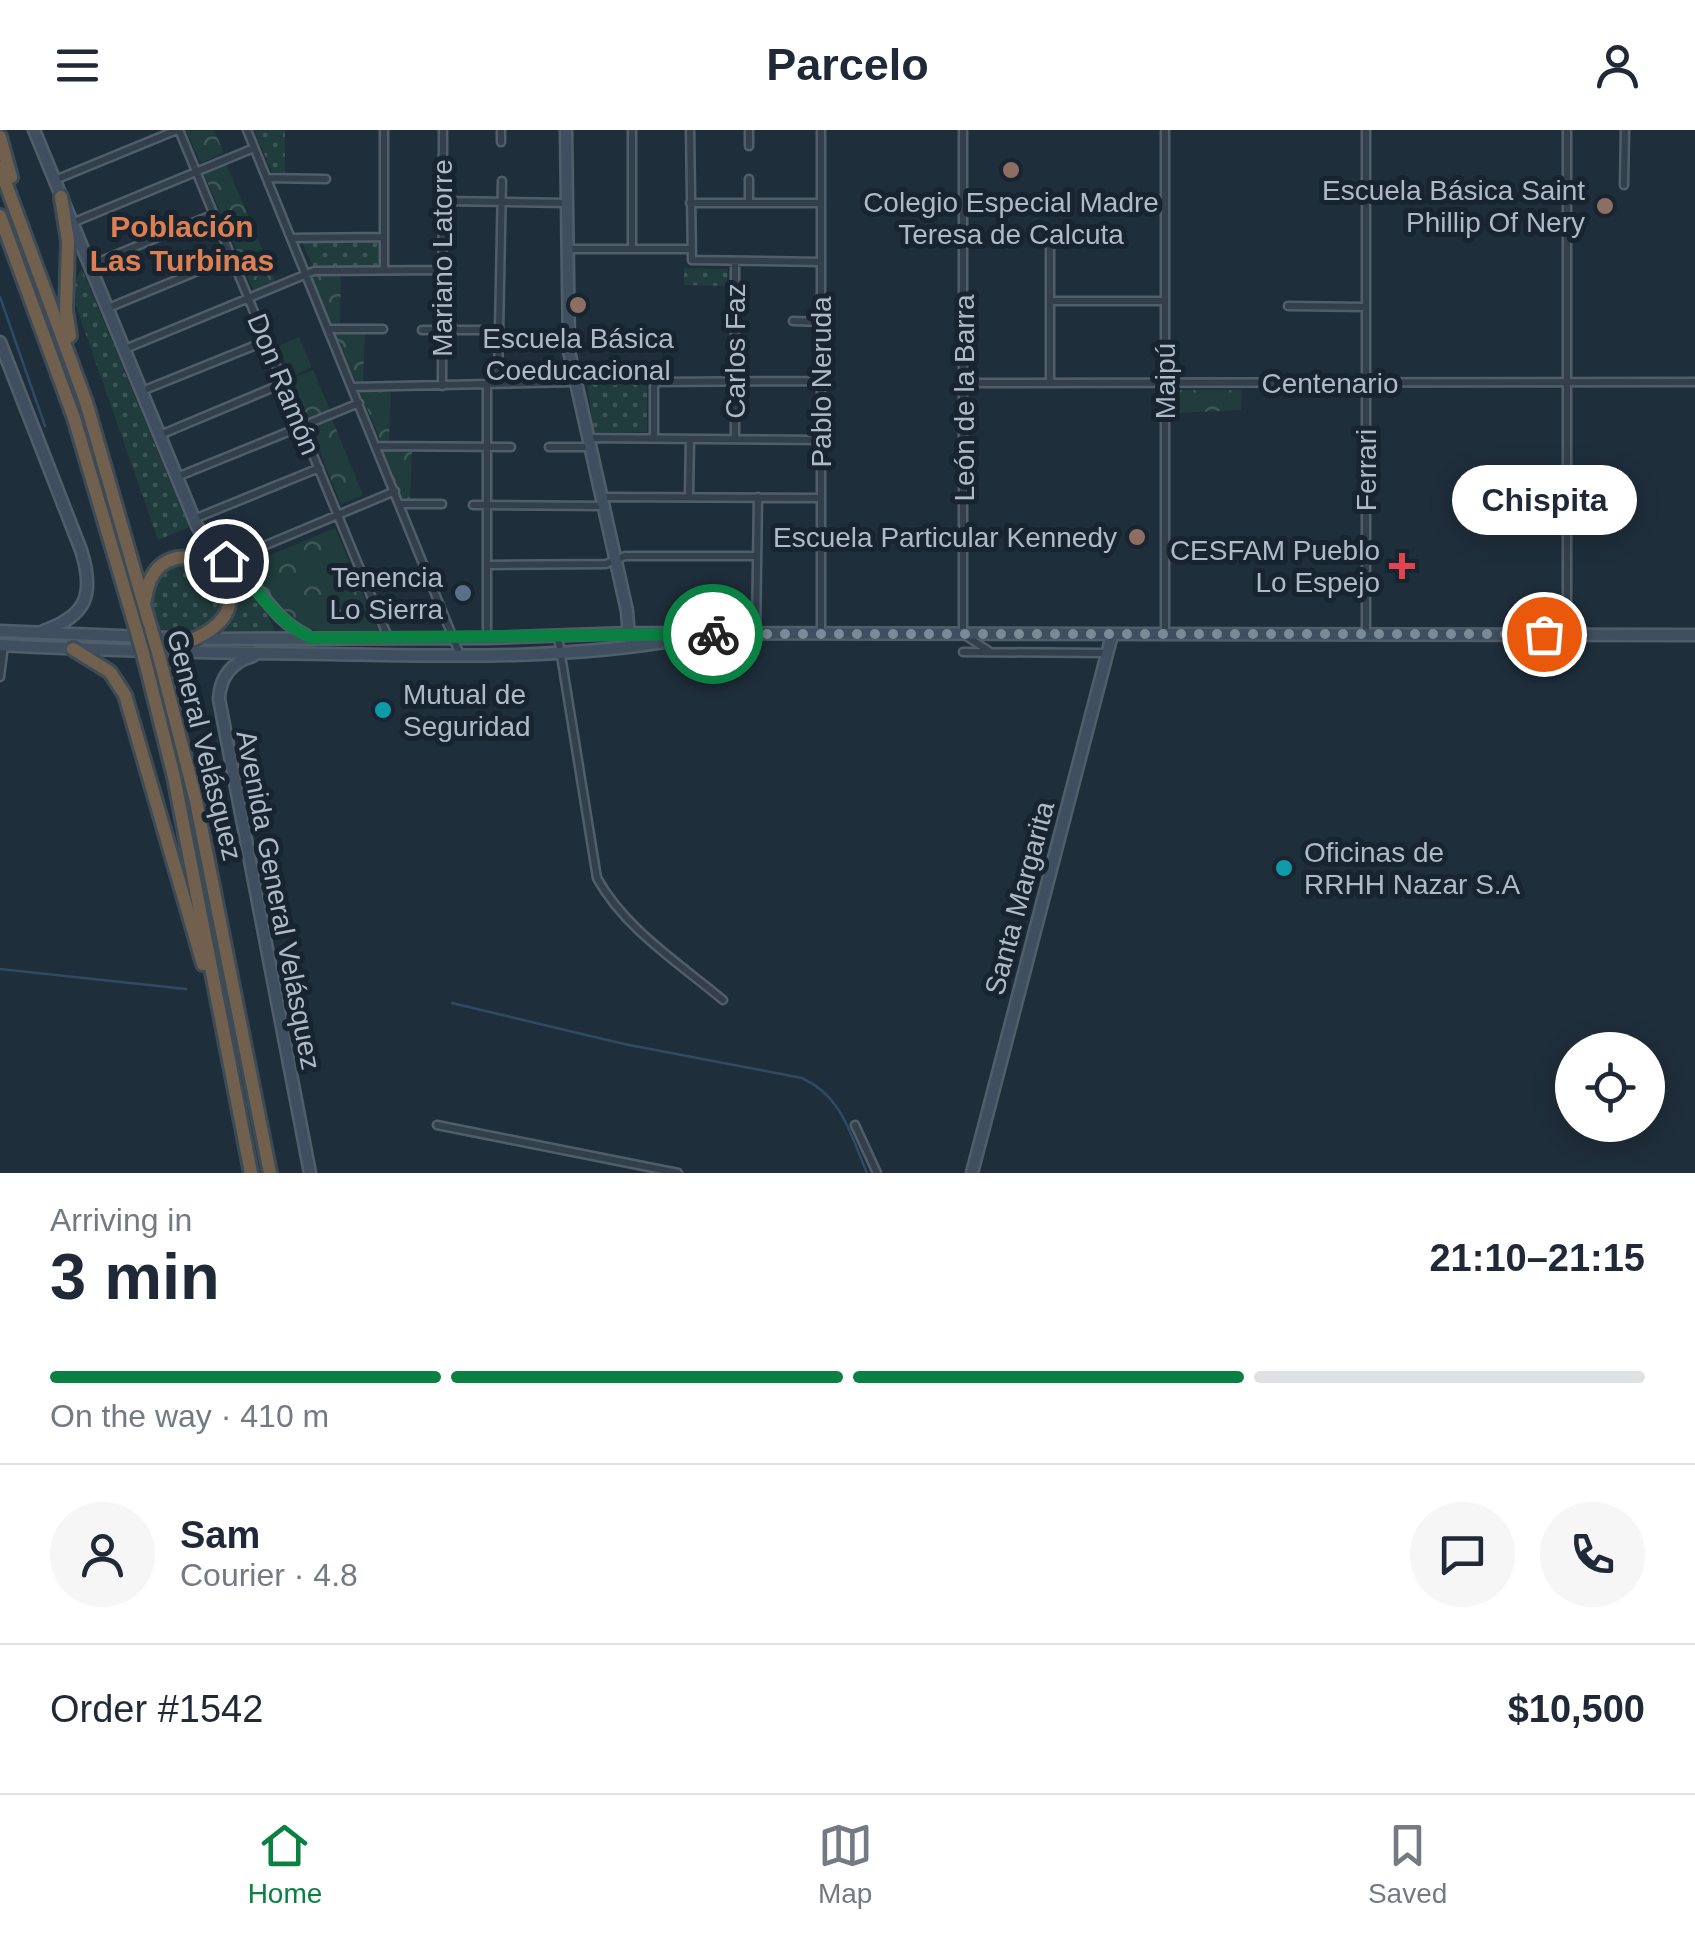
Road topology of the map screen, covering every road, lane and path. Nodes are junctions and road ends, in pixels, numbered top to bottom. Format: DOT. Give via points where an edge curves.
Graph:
graph roads {
  1 [pos="178,130"];
  2 [pos="247,130"];
  3 [pos="384,130"];
  4 [pos="442,130"];
  5 [pos="501,130"];
  6 [pos="566,130"];
  7 [pos="632,130"];
  8 [pos="690,130"];
  9 [pos="749,130"];
  10 [pos="820,130"];
  11 [pos="962,130"];
  12 [pos="1166,130"];
  13 [pos="1366,130"];
  14 [pos="1567,130"];
  15 [pos="1624,130"];
  16 [pos="38,131"];
  17 [pos="0,137"];
  18 [pos="501,142"];
  19 [pos="748,146"];
  20 [pos="254,148"];
  21 [pos="0,168"];
  22 [pos="196,172"];
  23 [pos="267,178"];
  24 [pos="326,178"];
  25 [pos="748,179"];
  26 [pos="55,180"];
  27 [pos="502,181"];
  28 [pos="1624,184"];
  29 [pos="62,197"];
  30 [pos="442,202"];
  31 [pos="502,202"];
  32 [pos="566,203"];
  33 [pos="821,203"];
  34 [pos="690,204"];
  35 [pos="749,204"];
  36 [pos="214,214"];
  37 [pos="0,216"];
  38 [pos="20,219"];
  39 [pos="72,223"];
  40 [pos="0,230"];
  41 [pos="384,237"];
  42 [pos="291,238"];
  43 [pos="1050,246"];
  44 [pos="566,249"];
  45 [pos="632,249"];
  46 [pos="13,250"];
  47 [pos="690,250"];
  48 [pos="232,257"];
  49 [pos="735,262"];
  50 [pos="821,262"];
  51 [pos="90,266"];
  52 [pos="384,270"];
  53 [pos="442,270"];
  54 [pos="306,274"];
  55 [pos="249,298"];
  56 [pos="1050,301"];
  57 [pos="1166,301"];
  58 [pos="1288,306"];
  59 [pos="1366,307"];
  60 [pos="107,308"];
  61 [pos="793,322"];
  62 [pos="821,322"];
  63 [pos="328,329"];
  64 [pos="383,329"];
  65 [pos="422,330"];
  66 [pos="442,330"];
  67 [pos="500,330"];
  68 [pos="266,341"];
  69 [pos="0,342"];
  70 [pos="124,349"];
  71 [pos="735,381"];
  72 [pos="821,381"];
  73 [pos="498,382"];
  74 [pos="575,382"];
  75 [pos="1567,382"];
  76 [pos="1695,382"];
  77 [pos="964,383"];
  78 [pos="1050,383"];
  79 [pos="1166,383"];
  80 [pos="1366,383"];
  81 [pos="284,384"];
  82 [pos="487,385"];
  83 [pos="352,386"];
  84 [pos="442,386"];
  85 [pos="142,392"];
  86 [pos="86,402"];
  87 [pos="359,404"];
  88 [pos="302,427"];
  89 [pos="159,435"];
  90 [pos="654,438"];
  91 [pos="690,439"];
  92 [pos="735,440"];
  93 [pos="821,440"];
  94 [pos="588,442"];
  95 [pos="376,446"];
  96 [pos="488,447"];
  97 [pos="511,447"];
  98 [pos="548,447"];
  99 [pos="319,468"];
  100 [pos="177,477"];
  101 [pos="395,492"];
  102 [pos="689,497"];
  103 [pos="758,498"];
  104 [pos="821,498"];
  105 [pos="602,502"];
  106 [pos="400,504"];
  107 [pos="442,504"];
  108 [pos="473,505"];
  109 [pos="488,505"];
  110 [pos="338,515"];
  111 [pos="194,519"];
  112 [pos="758,556"];
  113 [pos="614,560"];
  114 [pos="226,561"];
  115 [pos="488,564"];
  116 [pos="146,607"];
  117 [pos="284,623"];
  118 [pos="0,631"];
  119 [pos="1165,632"];
  120 [pos="38,633"];
  121 [pos="629,633"];
  122 [pos="713,634"];
  123 [pos="756,634"];
  124 [pos="821,634"];
  125 [pos="963,634"];
  126 [pos="1112,634"];
  127 [pos="1366,634"];
  128 [pos="1566,634"];
  129 [pos="1695,634"];
  130 [pos="558,637"];
  131 [pos="284,638"];
  132 [pos="312,638"];
  133 [pos="335,638"];
  134 [pos="388,638"];
  135 [pos="454,638"];
  136 [pos="487,638"];
  137 [pos="194,639"];
  138 [pos="2,645"];
  139 [pos="72,649"];
  140 [pos="630,649"];
  141 [pos="990,651"];
  142 [pos="963,652"];
  143 [pos="231,653"];
  144 [pos="1106,653"];
  145 [pos="259,654"];
  146 [pos="335,654"];
  147 [pos="562,654"];
  148 [pos="460,655"];
  149 [pos="0,678"];
  150 [pos="723,1000"];
  151 [pos="226,1040"];
  152 [pos="855,1125"];
  153 [pos="437,1126"];
  154 [pos="629,1163"];
  155 [pos="251,1173"];
  156 [pos="270,1173"];
  157 [pos="310,1173"];
  158 [pos="627,1173"];
  159 [pos="678,1173"];
  160 [pos="877,1173"];
  161 [pos="972,1173"];
  1 -- 22 [label="street, Don Ramón"];
  1 -- 26 [label="street"];
  2 -- 20 [label="street"];
  3 -- 41 [label="street"];
  4 -- 30 [label="street, Mariano Latorre"];
  5 -- 18 [label="street"];
  6 -- 32 [label="main road"];
  7 -- 45 [label="street"];
  8 -- 34 [label="street"];
  9 -- 19 [label="street"];
  10 -- 33 [label="street, Pablo Neruda"];
  11 -- 77 [label="street, León de la Barra"];
  12 -- 57 [label="street, Maipú"];
  13 -- 59 [label="street, Ferrari"];
  14 -- 75 [label="street"];
  15 -- 28 [label="street"];
  16 -- 26 [label="main road"];
  17 -- 38 [label="highway"];
  20 -- 22 [label="street"];
  20 -- 23 [label="street"];
  21 -- 38 [label="highway, General Velásquez"];
  22 -- 36 [label="street, Don Ramón"];
  22 -- 39 [label="street"];
  23 -- 24 [label="street"];
  23 -- 42 [label="street"];
  25 -- 35 [label="street"];
  26 -- 29 [label="main road"];
  27 -- 31 [label="street"];
  29 -- 39 [label="main road"];
  29 -- 86 [label="highway" via="66,316"];
  30 -- 31 [label="street"];
  30 -- 53 [label="street, Mariano Latorre"];
  31 -- 32 [label="street"];
  31 -- 67 [label="street"];
  32 -- 44 [label="main road"];
  33 -- 35 [label="street"];
  33 -- 50 [label="street, Pablo Neruda"];
  34 -- 35 [label="street"];
  34 -- 47 [label="street"];
  36 -- 48 [label="street, Don Ramón"];
  36 -- 51 [label="street"];
  37 -- 46 [label="highway, General Velásquez"];
  38 -- 86 [label="highway, General Velásquez"];
  39 -- 51 [label="main road"];
  40 -- 46 [label="highway"];
  41 -- 42 [label="street"];
  41 -- 52 [label="street"];
  42 -- 54 [label="street"];
  43 -- 56 [label="street"];
  44 -- 45 [label="street"];
  44 -- 74 [label="main road" via="566,326"];
  45 -- 47 [label="street"];
  46 -- 151 [label="highway, General Velásquez, bridge" via="88,462 144,658"];
  47 -- 49 [label="street" via="692,260"];
  48 -- 55 [label="street, Don Ramón"];
  48 -- 60 [label="street"];
  49 -- 50 [label="street"];
  49 -- 71 [label="street, Carlos Faz"];
  50 -- 62 [label="street, Pablo Neruda"];
  51 -- 60 [label="main road"];
  52 -- 53 [label="street"];
  52 -- 54 [label="street"];
  53 -- 66 [label="street, Mariano Latorre"];
  54 -- 55 [label="street"];
  54 -- 63 [label="street"];
  55 -- 68 [label="street, Don Ramón"];
  55 -- 70 [label="street"];
  56 -- 57 [label="street"];
  56 -- 78 [label="street"];
  57 -- 79 [label="street, Maipú"];
  58 -- 59 [label="street"];
  59 -- 80 [label="street, Ferrari"];
  60 -- 70 [label="main road"];
  61 -- 62 [label="street"];
  62 -- 72 [label="street, Pablo Neruda"];
  63 -- 64 [label="street"];
  63 -- 83 [label="street"];
  65 -- 66 [label="street"];
  66 -- 67 [label="street"];
  66 -- 84 [label="street, Mariano Latorre"];
  67 -- 73 [label="street"];
  68 -- 81 [label="street, Don Ramón"];
  68 -- 85 [label="street"];
  69 -- 120 [label="main road" via="88,577 76,615"];
  70 -- 85 [label="main road"];
  71 -- 72 [label="street"];
  71 -- 90 [label="street" via="657,382"];
  71 -- 92 [label="street, Carlos Faz"];
  72 -- 93 [label="street, Pablo Neruda"];
  73 -- 74 [label="street"];
  73 -- 82 [label="street"];
  74 -- 94 [label="main road"];
  75 -- 76 [label="street, Centenario"];
  75 -- 80 [label="street, Centenario"];
  75 -- 128 [label="street"];
  77 -- 78 [label="street, Centenario"];
  77 -- 125 [label="street, León de la Barra"];
  78 -- 79 [label="street, Centenario"];
  79 -- 80 [label="street, Centenario"];
  79 -- 119 [label="street, Maipú"];
  80 -- 127 [label="street, Ferrari"];
  81 -- 88 [label="street, Don Ramón"];
  81 -- 89 [label="street"];
  82 -- 84 [label="street"];
  82 -- 96 [label="street"];
  83 -- 84 [label="street"];
  83 -- 87 [label="street"];
  85 -- 89 [label="main road"];
  86 -- 116 [label="highway, General Velásquez"];
  87 -- 88 [label="street"];
  87 -- 95 [label="street"];
  88 -- 99 [label="street, Don Ramón"];
  88 -- 100 [label="street"];
  89 -- 100 [label="main road"];
  90 -- 91 [label="street"];
  90 -- 94 [label="street"];
  91 -- 92 [label="street"];
  91 -- 102 [label="street"];
  92 -- 93 [label="street"];
  93 -- 104 [label="street, Pablo Neruda"];
  94 -- 98 [label="street"];
  94 -- 105 [label="main road"];
  95 -- 96 [label="street"];
  95 -- 101 [label="street"];
  96 -- 97 [label="street"];
  96 -- 109 [label="street"];
  99 -- 110 [label="street, Don Ramón"];
  99 -- 111 [label="street"];
  100 -- 111 [label="main road"];
  101 -- 106 [label="street"];
  101 -- 110 [label="street"];
  102 -- 103 [label="street"];
  102 -- 105 [label="street"];
  103 -- 104 [label="street"];
  103 -- 112 [label="street"];
  104 -- 124 [label="street, Pablo Neruda"];
  105 -- 109 [label="street"];
  105 -- 113 [label="main road"];
  106 -- 107 [label="street"];
  106 -- 135 [label="street"];
  108 -- 109 [label="street"];
  109 -- 115 [label="street"];
  110 -- 114 [label="street"];
  110 -- 134 [label="street, Don Ramón"];
  111 -- 114 [label="main road"];
  112 -- 113 [label="street"];
  112 -- 123 [label="street"];
  113 -- 115 [label="street"];
  113 -- 121 [label="main road"];
  114 -- 117 [label="main road"];
  115 -- 136 [label="street"];
  116 -- 137 [label="highway" via="148,586 165,564 183,558 209,563 225,581 228,604 218,623"];
  116 -- 156 [label="highway, General Velásquez, bridge" via="196,802"];
  117 -- 131 [label="main road"];
  117 -- 132 [label="main road"];
  118 -- 120 [label="main road"];
  119 -- 126 [label="main road"];
  119 -- 127 [label="main road"];
  120 -- 137 [label="main road"];
  121 -- 122 [label="main road"];
  121 -- 130 [label="main road"];
  121 -- 140 [label="main road"];
  122 -- 123 [label="main road"];
  122 -- 140 [label="main road"];
  123 -- 124 [label="main road"];
  124 -- 125 [label="main road"];
  125 -- 126 [label="main road"];
  125 -- 141 [label="street"];
  126 -- 144 [label="main road, Santa Margarita"];
  127 -- 128 [label="main road"];
  128 -- 129 [label="main road"];
  130 -- 136 [label="main road"];
  130 -- 147 [label="street"];
  131 -- 132 [label="main road"];
  131 -- 137 [label="main road"];
  131 -- 143 [label="main road" via="273,648"];
  132 -- 133 [label="main road"];
  133 -- 134 [label="main road"];
  133 -- 146 [label="main road"];
  134 -- 135 [label="main road"];
  135 -- 136 [label="main road"];
  135 -- 148 [label="street"];
  138 -- 139 [label="main road"];
  138 -- 149 [label="street"];
  139 -- 143 [label="main road"];
  139 -- 151 [label="highway" via="110,672 126,695"];
  140 -- 147 [label="main road"];
  141 -- 142 [label="street"];
  141 -- 144 [label="street"];
  143 -- 145 [label="main road"];
  144 -- 161 [label="main road, Santa Margarita"];
  145 -- 146 [label="main road"];
  145 -- 157 [label="main road, Avenida General Velásquez" via="228,672 219,699"];
  146 -- 148 [label="main road"];
  147 -- 148 [label="main road"];
  147 -- 150 [label="street" via="597,878 629,922"];
  151 -- 155 [label="highway, General Velásquez"];
  152 -- 160 [label="street"];
  153 -- 154 [label="street"];
  154 -- 158 [label="street"];
  154 -- 159 [label="street"];
}
